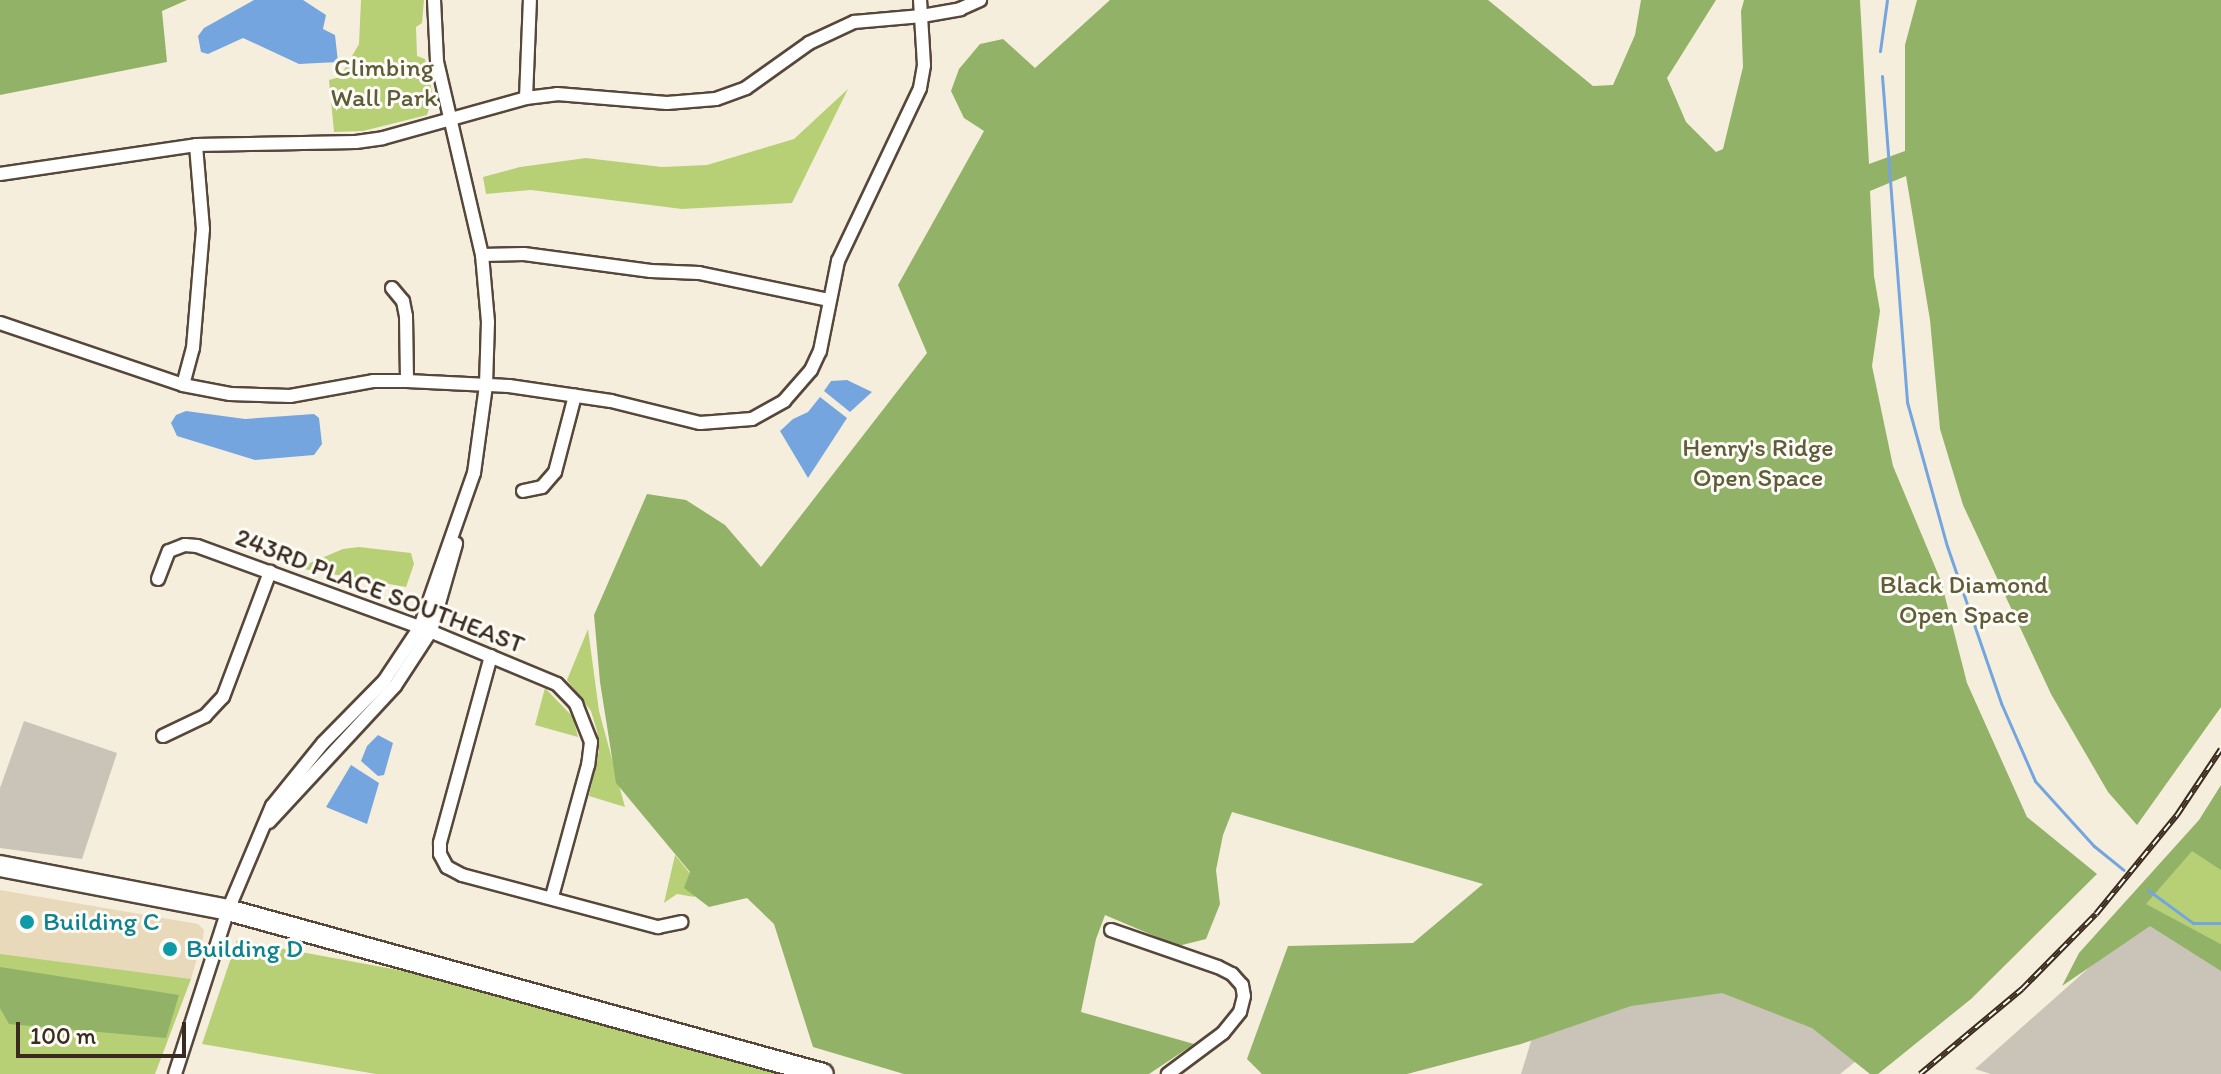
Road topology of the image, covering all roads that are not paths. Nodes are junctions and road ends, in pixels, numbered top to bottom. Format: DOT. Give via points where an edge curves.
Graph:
graph roads {
  1 [pos="434,0"];
  2 [pos="530,0"];
  3 [pos="920,0"];
  4 [pos="980,0"];
  5 [pos="922,16"];
  6 [pos="526,98"];
  7 [pos="452,119"];
  8 [pos="196,145"];
  9 [pos="0,174"];
  10 [pos="482,255"];
  11 [pos="392,288"];
  12 [pos="828,300"];
  13 [pos="0,323"];
  14 [pos="407,381"];
  15 [pos="183,385"];
  16 [pos="486,385"];
  17 [pos="575,396"];
  18 [pos="523,491"];
  19 [pos="270,572"];
  20 [pos="158,579"];
  21 [pos="426,629"];
  22 [pos="491,656"];
  23 [pos="163,736"];
  24 [pos="0,866"];
  25 [pos="552,897"];
  26 [pos="228,910"];
  27 [pos="681,922"];
  28 [pos="1111,930"];
  29 [pos="175,1074"];
  30 [pos="823,1074"];
  31 [pos="1168,1074"];
  1 -- 7 [label="street" via="437,61"];
  2 -- 6 [label="street"];
  3 -- 5 [label="street"];
  4 -- 5 [label="street"];
  5 -- 6 [label="street" via="854,22 830,31 746,88 716,99 667,103 578,93"];
  5 -- 12 [label="street" via="920,88 851,227"];
  6 -- 7 [label="street"];
  7 -- 8 [label="street" via="356,142"];
  7 -- 10 [label="street"];
  8 -- 9 [label="street"];
  8 -- 15 [label="street" via="203,229 193,348"];
  10 -- 12 [label="street" via="524,254 699,273"];
  10 -- 16 [label="street"];
  11 -- 14 [label="street" via="403,301 406,316"];
  12 -- 17 [label="street" via="820,351 811,370 784,401 752,419 715,424"];
  13 -- 15 [label="street"];
  14 -- 15 [label="street" via="373,381 290,396 230,394"];
  14 -- 16 [label="street"];
  16 -- 17 [label="street"];
  16 -- 21 [label="street" via="474,473"];
  17 -- 18 [label="street" via="555,472 542,487"];
  19 -- 20 [label="street, 243RD PLACE SOUTHEAST" via="185,545 169,551"];
  19 -- 21 [label="street, 243RD PLACE SOUTHEAST"];
  19 -- 23 [label="street" via="223,697 205,716"];
  21 -- 22 [label="street, 243RD PLACE SOUTHEAST"];
  21 -- 26 [label="street" via="272,806"];
  22 -- 25 [label="street, 243RD PLACE SOUTHEAST" via="557,684 586,721 591,742 588,765"];
  22 -- 25 [label="street" via="440,843 442,859 462,875"];
  24 -- 26 [label="main road"];
  25 -- 27 [label="street" via="658,927"];
  26 -- 29 [label="street"];
  26 -- 30 [label="main road"];
  28 -- 31 [label="street" via="1232,974 1242,985 1240,1012 1223,1033"];
}
